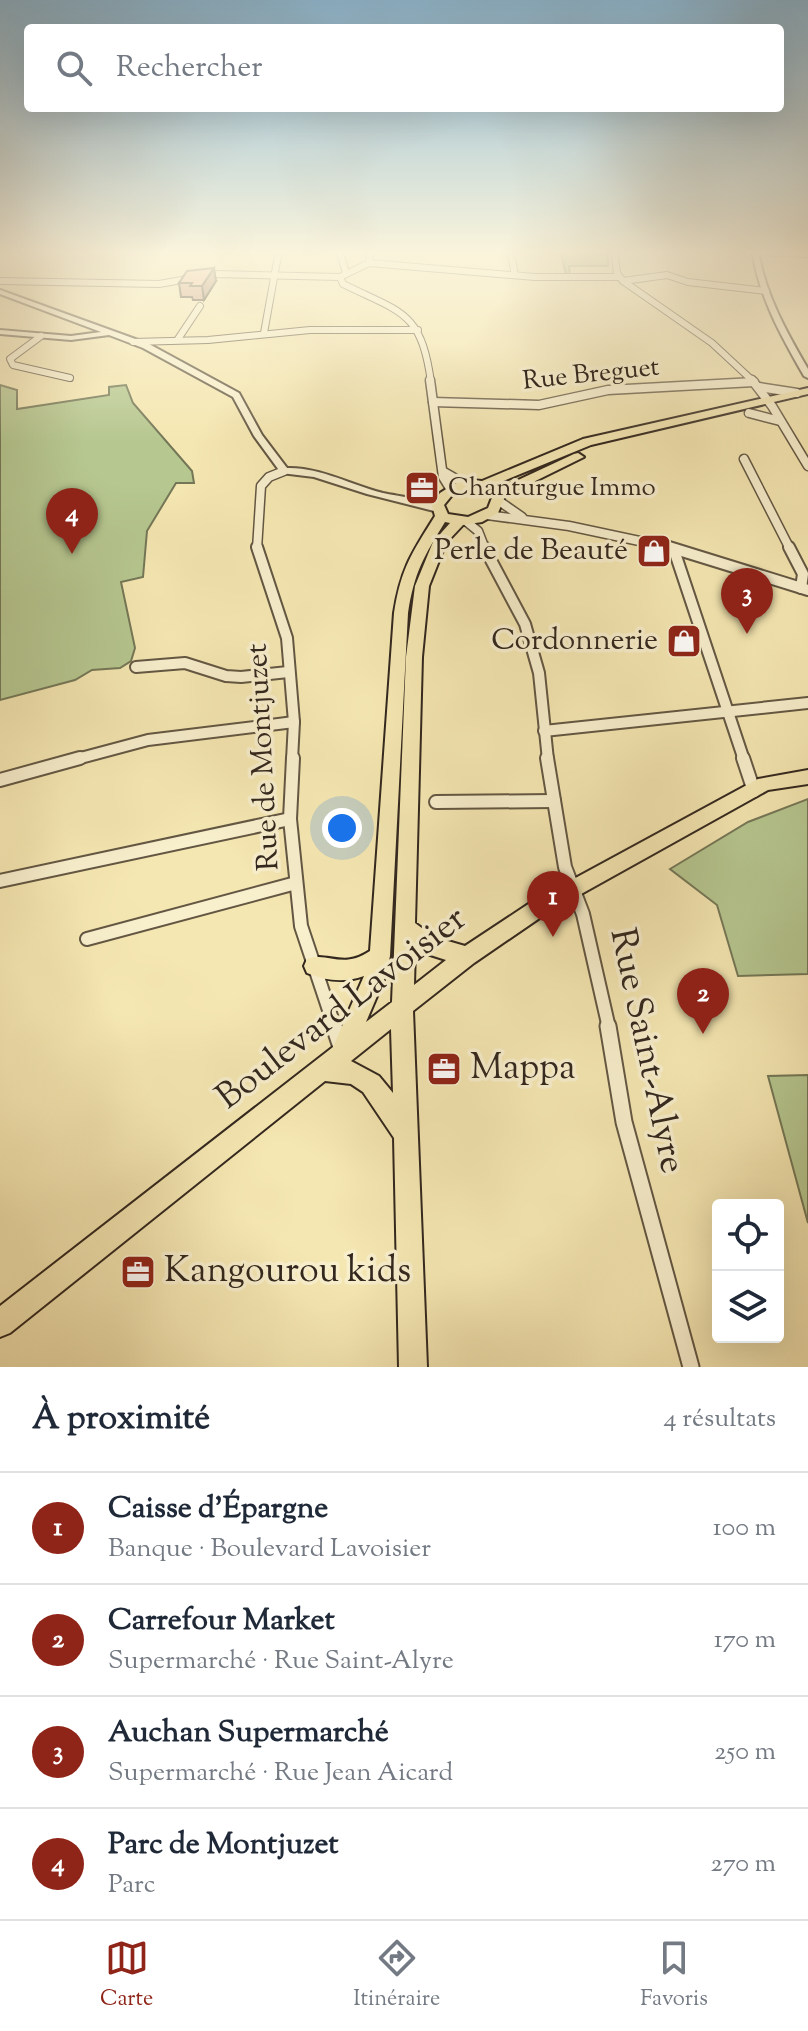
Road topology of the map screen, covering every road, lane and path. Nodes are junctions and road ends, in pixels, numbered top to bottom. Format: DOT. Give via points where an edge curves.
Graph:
graph roads {
  1 [pos="62,314"];
  2 [pos="195,314"];
  3 [pos="268,314"];
  4 [pos="403,314"];
  5 [pos="671,314"];
  6 [pos="775,314"];
  7 [pos="418,330"];
  8 [pos="0,332"];
  9 [pos="109,332"];
  10 [pos="264,333"];
  11 [pos="41,336"];
  12 [pos="178,339"];
  13 [pos="133,342"];
  14 [pos="808,376"];
  15 [pos="70,378"];
  16 [pos="756,384"];
  17 [pos="804,395"];
  18 [pos="433,402"];
  19 [pos="769,404"];
  20 [pos="749,413"];
  21 [pos="780,421"];
  22 [pos="744,459"];
  23 [pos="808,466"];
  24 [pos="284,471"];
  25 [pos="444,472"];
  26 [pos="465,484"];
  27 [pos="485,484"];
  28 [pos="499,497"];
  29 [pos="450,509"];
  30 [pos="527,519"];
  31 [pos="482,521"];
  32 [pos="674,550"];
  33 [pos="805,589"];
  34 [pos="136,667"];
  35 [pos="288,672"];
  36 [pos="808,703"];
  37 [pos="726,711"];
  38 [pos="294,722"];
  39 [pos="544,731"];
  40 [pos="808,777"];
  41 [pos="0,780"];
  42 [pos="754,791"];
  43 [pos="554,801"];
  44 [pos="436,802"];
  45 [pos="290,819"];
  46 [pos="0,881"];
  47 [pos="296,883"];
  48 [pos="573,889"];
  49 [pos="405,927"];
  50 [pos="87,939"];
  51 [pos="380,956"];
  52 [pos="467,956"];
  53 [pos="314,966"];
  54 [pos="402,1006"];
  55 [pos="343,1052"];
  56 [pos="320,1070"];
  57 [pos="403,1132"];
  58 [pos="0,1323"];
  59 [pos="413,1367"];
  60 [pos="691,1367"];
  1 -- 9 [label="street"];
  2 -- 12 [label="street"];
  3 -- 10 [label="street"];
  4 -- 7 [label="street"];
  5 -- 16 [label="street"];
  6 -- 14 [label="street"];
  7 -- 10 [label="street"];
  7 -- 18 [label="street"];
  8 -- 11 [label="street"];
  9 -- 11 [label="street" via="81,338"];
  9 -- 13 [label="street"];
  10 -- 12 [label="street"];
  11 -- 15 [label="street" via="14,353 13,365"];
  12 -- 13 [label="street"];
  13 -- 24 [label="street" via="236,395"];
  16 -- 17 [label="street, Rue Breguet"];
  16 -- 18 [label="street, Rue Breguet" via="608,390 539,405"];
  16 -- 19 [label="street"];
  17 -- 19 [label="main road"];
  18 -- 25 [label="street"];
  19 -- 20 [label="main road"];
  19 -- 21 [label="street"];
  19 -- 27 [label="main road" via="587,442"];
  20 -- 21 [label="street"];
  20 -- 28 [label="main road" via="596,450"];
  21 -- 23 [label="street"];
  22 -- 33 [label="street" via="803,574"];
  24 -- 29 [label="street"];
  24 -- 35 [label="street, Rue de Montjuzet" via="261,486 256,545 287,638"];
  25 -- 26 [label="street"];
  25 -- 29 [label="street"];
  26 -- 27 [label="main road"];
  26 -- 29 [label="main road"];
  27 -- 28 [label="main road"];
  28 -- 30 [label="street"];
  28 -- 31 [label="main road"];
  29 -- 31 [label="main road"];
  29 -- 49 [label="main road" via="417,615"];
  29 -- 51 [label="main road" via="406,581"];
  30 -- 31 [label="street"];
  30 -- 32 [label="street"];
  31 -- 39 [label="street, Rue Saint-Alyre" via="486,553 525,624 539,673"];
  32 -- 33 [label="street"];
  32 -- 37 [label="street"];
  34 -- 35 [label="street" via="185,663 241,677"];
  35 -- 38 [label="street, Rue de Montjuzet"];
  36 -- 37 [label="street"];
  37 -- 39 [label="street"];
  37 -- 42 [label="street"];
  38 -- 41 [label="street" via="148,740"];
  38 -- 45 [label="street, Rue de Montjuzet"];
  39 -- 43 [label="street, Rue Saint-Alyre"];
  40 -- 42 [label="main road, Boulevard Lavoisier" via="782,783 770,794"];
  42 -- 48 [label="main road, Boulevard Lavoisier"];
  43 -- 44 [label="street"];
  43 -- 48 [label="street, Rue Saint-Alyre"];
  45 -- 46 [label="street"];
  45 -- 47 [label="street, Rue de Montjuzet"];
  47 -- 50 [label="street"];
  47 -- 53 [label="street, Rue de Montjuzet" via="301,926"];
  48 -- 52 [label="main road, Boulevard Lavoisier"];
  48 -- 60 [label="street, Rue Saint-Alyre" via="603,996 624,1122"];
  49 -- 52 [label="main road" via="428,945"];
  49 -- 54 [label="main road"];
  51 -- 53 [label="main road" via="346,972"];
  51 -- 55 [label="main road"];
  52 -- 54 [label="main road, Boulevard Lavoisier"];
  53 -- 55 [label="street, Rue de Montjuzet"];
  54 -- 55 [label="main road, Boulevard Lavoisier"];
  54 -- 57 [label="main road"];
  55 -- 56 [label="main road, Boulevard Lavoisier"];
  56 -- 57 [label="main road" via="350,1071 370,1080"];
  56 -- 58 [label="main road, Boulevard Lavoisier"];
  57 -- 59 [label="main road"];
}
